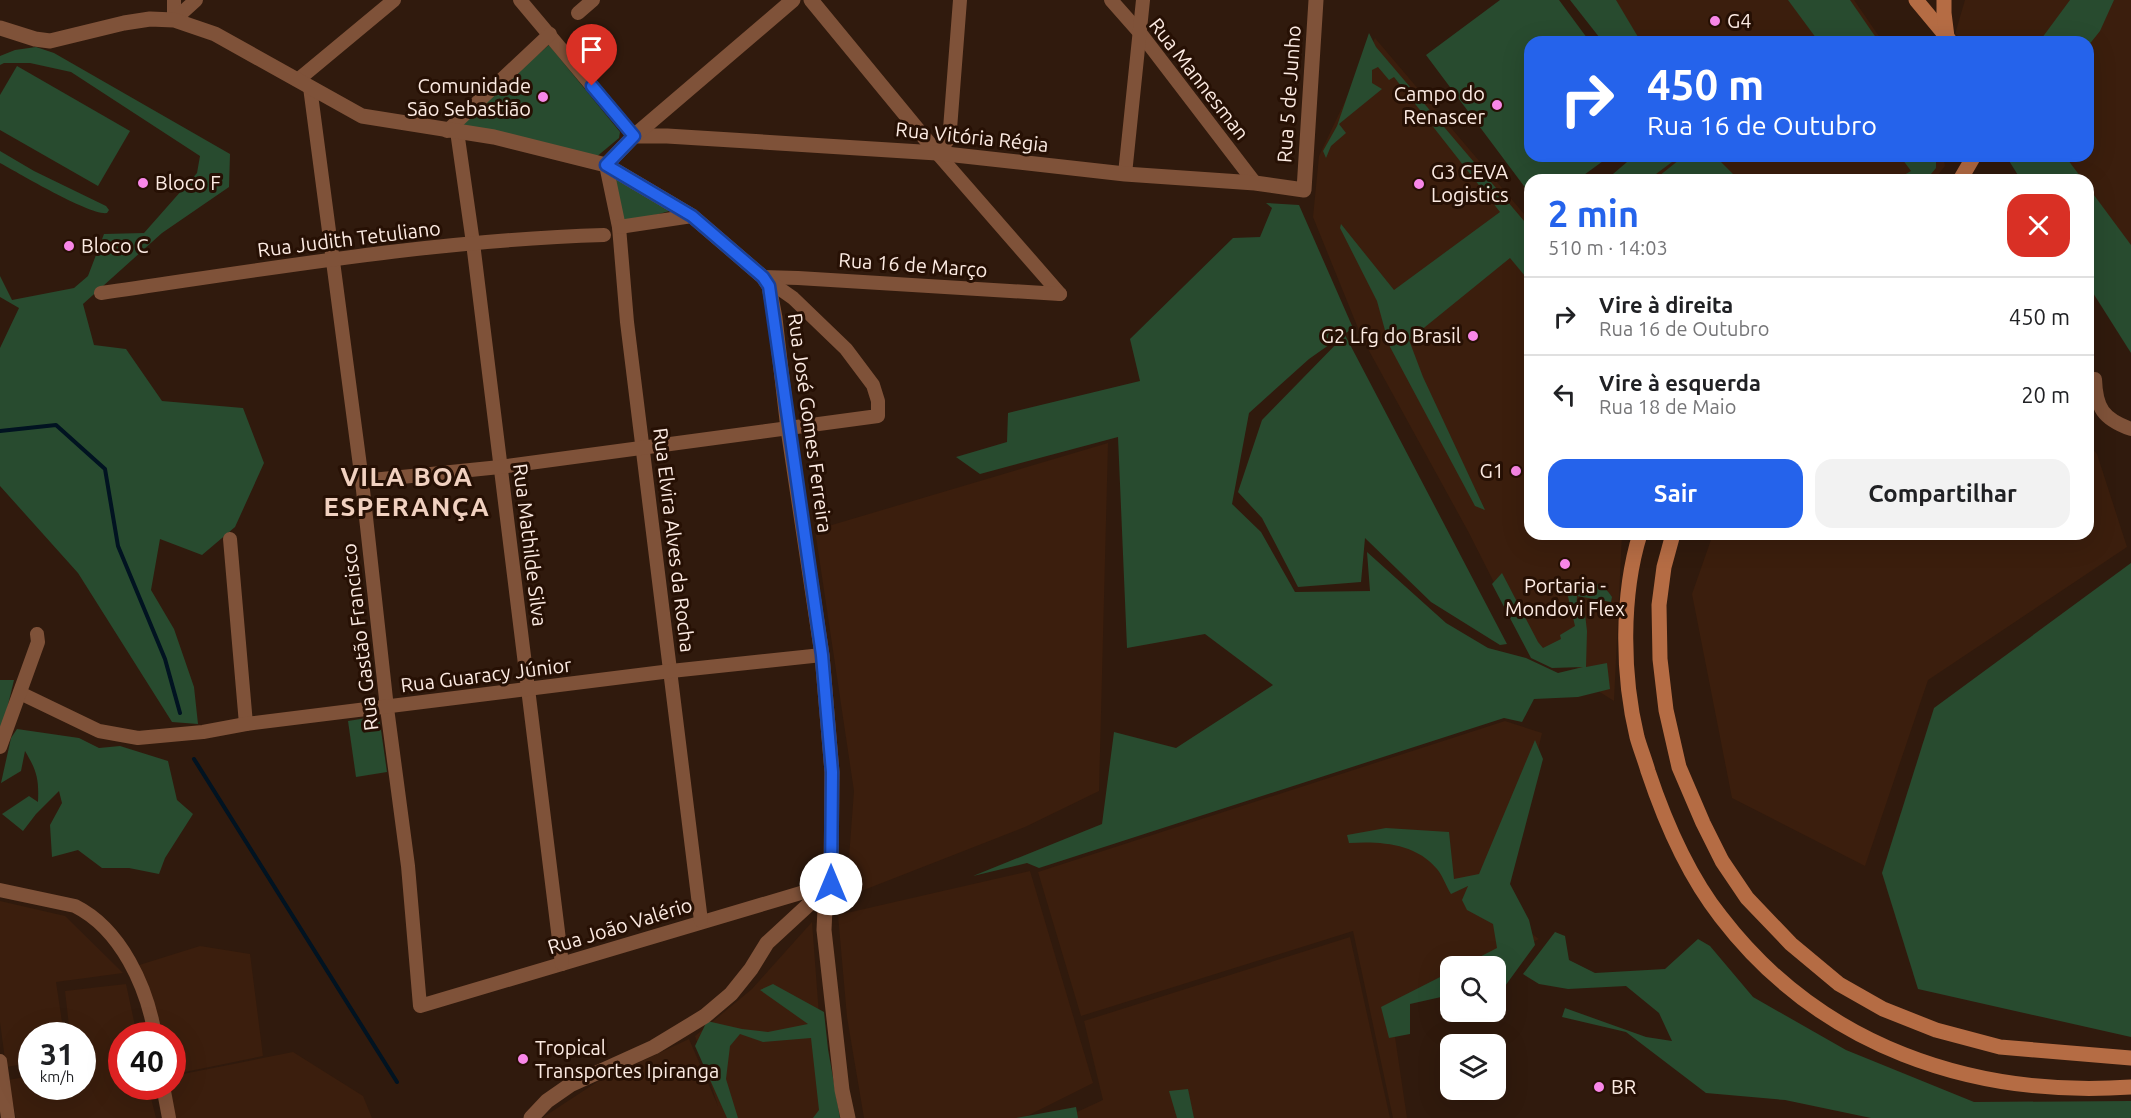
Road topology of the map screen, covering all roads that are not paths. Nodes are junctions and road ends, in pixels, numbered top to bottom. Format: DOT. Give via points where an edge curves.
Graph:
graph roads {
  1 [pos="174,0"];
  2 [pos="196,0"];
  3 [pos="393,0"];
  4 [pos="520,0"];
  5 [pos="593,0"];
  6 [pos="793,0"];
  7 [pos="811,0"];
  8 [pos="960,0"];
  9 [pos="1111,0"];
  10 [pos="1143,0"];
  11 [pos="1316,0"];
  12 [pos="1916,0"];
  13 [pos="1944,0"];
  14 [pos="578,13"];
  15 [pos="174,20"];
  16 [pos="0,28"];
  17 [pos="550,34"];
  18 [pos="1141,34"];
  19 [pos="1946,36"];
  20 [pos="1948,36"];
  21 [pos="304,83"];
  22 [pos="452,131"];
  23 [pos="634,136"];
  24 [pos="937,153"];
  25 [pos="606,165"];
  26 [pos="1125,174"];
  27 [pos="1255,183"];
  28 [pos="1304,190"];
  29 [pos="692,216"];
  30 [pos="619,226"];
  31 [pos="604,235"];
  32 [pos="473,243"];
  33 [pos="332,260"];
  34 [pos="763,277"];
  35 [pos="101,293"];
  36 [pos="2095,379"];
  37 [pos="788,429"];
  38 [pos="2131,429"];
  39 [pos="642,447"];
  40 [pos="500,467"];
  41 [pos="362,481"];
  42 [pos="230,539"];
  43 [pos="1639,540"];
  44 [pos="1671,540"];
  45 [pos="37,634"];
  46 [pos="822,655"];
  47 [pos="671,671"];
  48 [pos="528,689"];
  49 [pos="20,693"];
  50 [pos="387,708"];
  51 [pos="246,724"];
  52 [pos="0,747"];
  53 [pos="831,884"];
  54 [pos="0,890"];
  55 [pos="701,921"];
  56 [pos="562,964"];
  57 [pos="420,1006"];
  58 [pos="152,1022"];
  59 [pos="2131,1058"];
  60 [pos="0,1060"];
  61 [pos="2131,1087"];
  62 [pos="166,1100"];
  63 [pos="8,1118"];
  64 [pos="169,1118"];
  65 [pos="531,1118"];
  66 [pos="848,1118"];
  1 -- 15 [label="street"];
  2 -- 15 [label="street"];
  3 -- 21 [label="street"];
  4 -- 17 [label="street"];
  5 -- 14 [label="street"];
  6 -- 23 [label="street"];
  7 -- 24 [label="street"];
  8 -- 24 [label="street" via="950,129 947,141"];
  9 -- 18 [label="street, Rua Mannesman"];
  10 -- 18 [label="street"];
  11 -- 28 [label="street, Rua 5 de Junho"];
  12 -- 19 [label="main road"];
  13 -- 20 [label="main road"];
  15 -- 16 [label="street" via="124,23 50,41"];
  15 -- 21 [label="street" via="215,33"];
  17 -- 22 [label="street"];
  17 -- 23 [label="street"];
  18 -- 26 [label="street"];
  18 -- 27 [label="street, Rua Mannesman"];
  21 -- 22 [label="street" via="362,116"];
  21 -- 33 [label="street, Rua Gastão Francisco"];
  22 -- 25 [label="street" via="494,137"];
  22 -- 32 [label="street, Rua Mathilde Silva"];
  23 -- 24 [label="street, Rua Vitória Régia"];
  23 -- 25 [label="street"];
  24 -- 26 [label="street, Rua Vitória Régia"];
  24 -- 34 [label="street, Rua 16 de Março" via="1060,294"];
  25 -- 29 [label="street"];
  25 -- 30 [label="street, Rua Elvira Alves da Rocha"];
  26 -- 27 [label="street, Rua Vitória Régia"];
  27 -- 28 [label="street, Rua Vitória Régia"];
  29 -- 30 [label="street"];
  29 -- 34 [label="street"];
  30 -- 39 [label="street, Rua Elvira Alves da Rocha"];
  31 -- 32 [label="street, Rua Judith Tetuliano"];
  32 -- 33 [label="street, Rua Judith Tetuliano"];
  32 -- 40 [label="street, Rua Mathilde Silva"];
  33 -- 35 [label="street, Rua Judith Tetuliano"];
  33 -- 41 [label="street, Rua Gastão Francisco"];
  34 -- 37 [label="street, Rua José Gomes Ferreira" via="771,297"];
  34 -- 37 [label="street" via="794,298 846,349 873,385 878,401 878,416"];
  36 -- 38 [label="street" via="2098,406 2117,424"];
  37 -- 39 [label="street"];
  37 -- 46 [label="street, Rua José Gomes Ferreira"];
  39 -- 40 [label="street"];
  39 -- 47 [label="street, Rua Elvira Alves da Rocha"];
  40 -- 41 [label="street"];
  40 -- 48 [label="street, Rua Mathilde Silva"];
  41 -- 50 [label="street, Rua Gastão Francisco"];
  42 -- 51 [label="street"];
  43 -- 61 [label="main road" via="1630,584 1626,639 1637,737 1659,803 1685,860 1719,916 1753,955 1831,1019 1863,1037 1946,1070 1998,1082 2048,1087"];
  44 -- 59 [label="main road" via="1659,605 1666,710 1679,767 1703,823 1747,898 1791,944 1839,984 1883,1009 1935,1030 2000,1047"];
  45 -- 49 [label="street" via="38,642"];
  46 -- 47 [label="street, Rua Guaracy Júnior"];
  46 -- 53 [label="street, Rua José Gomes Ferreira" via="832,772"];
  47 -- 48 [label="street, Rua Guaracy Júnior"];
  47 -- 55 [label="street, Rua Elvira Alves da Rocha"];
  48 -- 50 [label="street, Rua Guaracy Júnior"];
  48 -- 56 [label="street, Rua Mathilde Silva"];
  49 -- 51 [label="street, Rua Guaracy Júnior" via="99,731 138,738"];
  49 -- 52 [label="street"];
  50 -- 51 [label="street, Rua Guaracy Júnior"];
  50 -- 57 [label="street, Rua Gastão Francisco" via="408,866"];
  53 -- 55 [label="street, Rua João Valério"];
  53 -- 65 [label="street" via="767,943 731,994 705,1016 654,1047 570,1085"];
  53 -- 66 [label="street, Rua José Gomes Ferreira" via="824,930"];
  54 -- 58 [label="street" via="75,906 86,912 107,931 131,963 146,995"];
  55 -- 56 [label="street, Rua João Valério"];
  56 -- 57 [label="street, Rua João Valério"];
  60 -- 63 [label="street"];
  62 -- 64 [label="street"];
}
